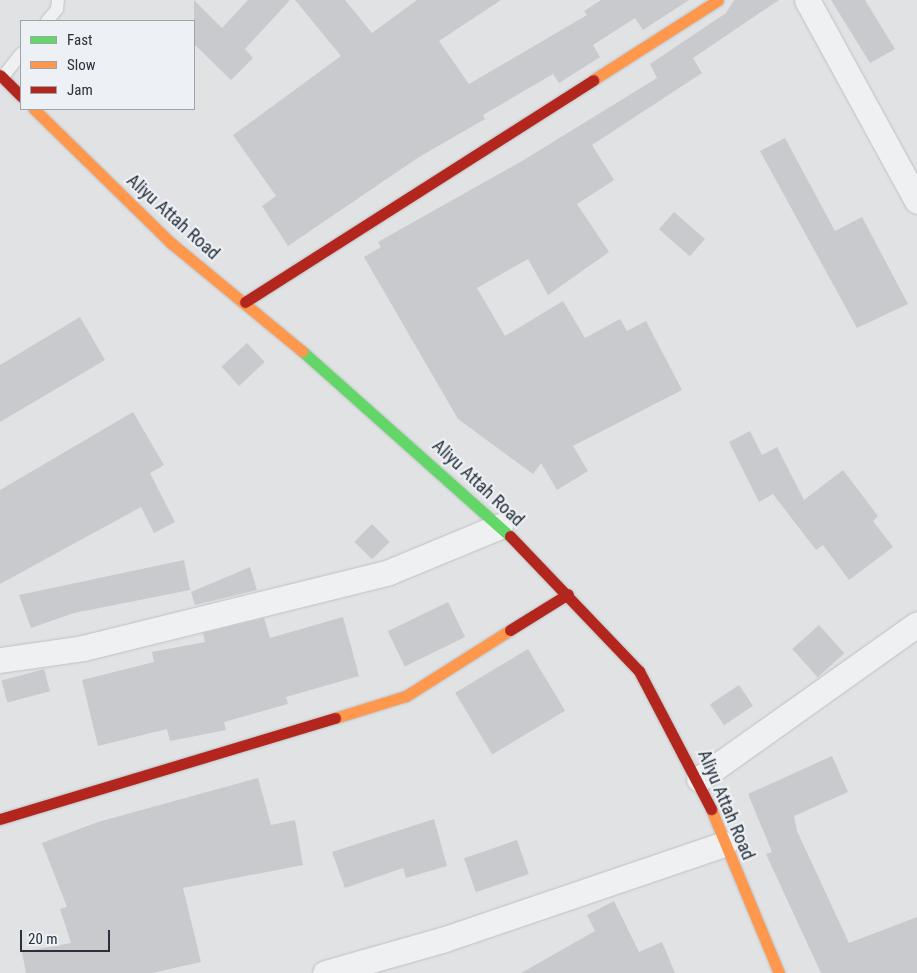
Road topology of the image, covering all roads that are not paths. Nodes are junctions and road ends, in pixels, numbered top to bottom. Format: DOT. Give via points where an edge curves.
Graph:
graph roads {
  1 [pos="58,0"];
  2 [pos="718,0"];
  3 [pos="807,0"];
  4 [pos="48,20"];
  5 [pos="20,55"];
  6 [pos="1,76"];
  7 [pos="20,95"];
  8 [pos="35,110"];
  9 [pos="917,201"];
  10 [pos="245,302"];
  11 [pos="500,526"];
  12 [pos="568,594"];
  13 [pos="917,624"];
  14 [pos="0,660"];
  15 [pos="700,779"];
  16 [pos="0,819"];
  17 [pos="724,844"];
  18 [pos="325,973"];
  19 [pos="779,973"];
  1 -- 4 [label="lane" via="57,9"];
  2 -- 10 [label="street"];
  3 -- 9 [label="street"];
  5 -- 6 [label="lane"];
  6 -- 7 [label="street"];
  8 -- 10 [label="street, Aliyu Attah Road" via="171,243"];
  10 -- 11 [label="street, Aliyu Attah Road"];
  11 -- 12 [label="street, Aliyu Attah Road"];
  11 -- 14 [label="street" via="389,572 83,648"];
  12 -- 15 [label="street, Aliyu Attah Road" via="639,671"];
  12 -- 16 [label="street" via="406,696 93,794"];
  13 -- 15 [label="street"];
  15 -- 17 [label="street, Aliyu Attah Road"];
  17 -- 18 [label="street" via="442,940"];
  17 -- 19 [label="street, Aliyu Attah Road"];
}
